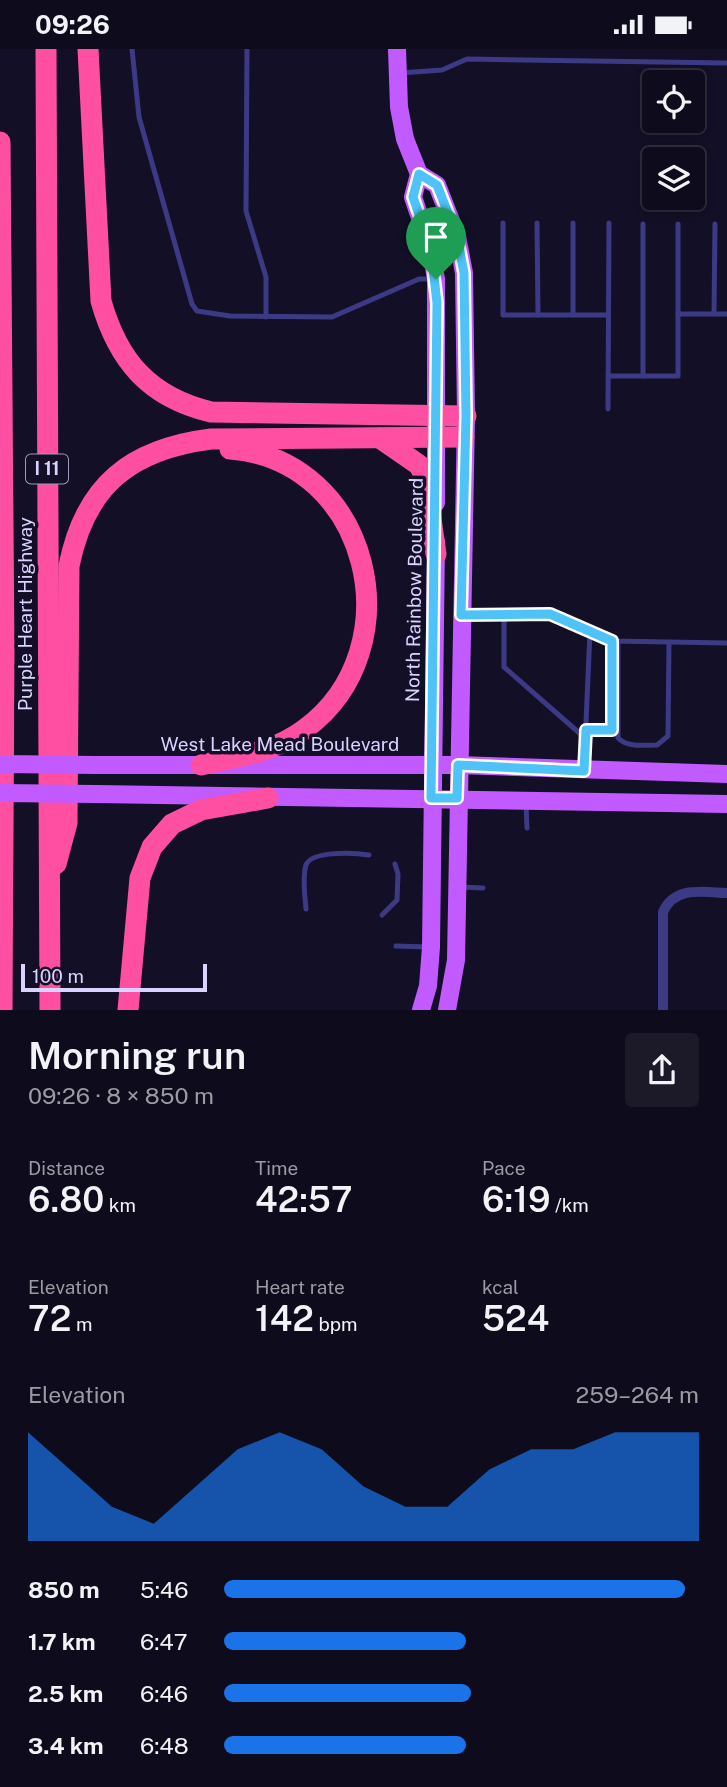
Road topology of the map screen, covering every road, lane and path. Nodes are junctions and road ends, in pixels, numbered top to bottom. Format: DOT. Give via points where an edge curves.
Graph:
graph roads {
  1 [pos="46,49"];
  2 [pos="88,49"];
  3 [pos="132,49"];
  4 [pos="247,49"];
  5 [pos="397,49"];
  6 [pos="727,62"];
  7 [pos="397,73"];
  8 [pos="0,142"];
  9 [pos="419,174"];
  10 [pos="503,223"];
  11 [pos="537,223"];
  12 [pos="573,223"];
  13 [pos="608,223"];
  14 [pos="643,223"];
  15 [pos="678,224"];
  16 [pos="715,224"];
  17 [pos="436,279"];
  18 [pos="678,314"];
  19 [pos="714,314"];
  20 [pos="727,314"];
  21 [pos="538,315"];
  22 [pos="573,315"];
  23 [pos="608,315"];
  24 [pos="266,317"];
  25 [pos="608,376"];
  26 [pos="643,376"];
  27 [pos="608,409"];
  28 [pos="436,414"];
  29 [pos="466,416"];
  30 [pos="436,437"];
  31 [pos="464,437"];
  32 [pos="380,438"];
  33 [pos="72,551"];
  34 [pos="436,554"];
  35 [pos="461,615"];
  36 [pos="504,615"];
  37 [pos="590,631"];
  38 [pos="615,641"];
  39 [pos="669,642"];
  40 [pos="727,643"];
  41 [pos="2,647"];
  42 [pos="586,730"];
  43 [pos="615,731"];
  44 [pos="585,738"];
  45 [pos="0,764"];
  46 [pos="201,765"];
  47 [pos="432,765"];
  48 [pos="458,765"];
  49 [pos="584,771"];
  50 [pos="727,774"];
  51 [pos="727,792"];
  52 [pos="0,793"];
  53 [pos="268,798"];
  54 [pos="431,798"];
  55 [pos="457,798"];
  56 [pos="526,801"];
  57 [pos="624,802"];
  58 [pos="727,804"];
  59 [pos="527,828"];
  60 [pos="369,855"];
  61 [pos="395,864"];
  62 [pos="457,887"];
  63 [pos="483,888"];
  64 [pos="49,890"];
  65 [pos="727,893"];
  66 [pos="306,909"];
  67 [pos="382,915"];
  68 [pos="396,946"];
  69 [pos="431,947"];
  70 [pos="2,1010"];
  71 [pos="50,1010"];
  72 [pos="128,1010"];
  73 [pos="421,1010"];
  74 [pos="447,1010"];
  75 [pos="663,1010"];
  1 -- 64 [label="highway, Purple Heart Highway / I 11"];
  2 -- 28 [label="highway" via="101,301 109,331 144,380 188,407 211,412"];
  3 -- 24 [label="lane" via="139,117 192,304 205,315"];
  4 -- 24 [label="lane" via="246,211 266,277"];
  5 -- 7 [label="main road, North Rainbow Boulevard"];
  6 -- 7 [label="lane" via="467,59 442,70"];
  7 -- 9 [label="main road, North Rainbow Boulevard" via="405,139"];
  8 -- 41 [label="highway, Purple Heart Highway / I 11"];
  9 -- 17 [label="main road, North Rainbow Boulevard" via="413,197"];
  9 -- 29 [label="main road, North Rainbow Boulevard" via="437,185 457,236 464,273"];
  10 -- 21 [label="lane" via="503,315"];
  11 -- 21 [label="lane"];
  12 -- 22 [label="lane"];
  13 -- 23 [label="lane"];
  14 -- 26 [label="lane"];
  15 -- 18 [label="lane"];
  16 -- 19 [label="lane"];
  17 -- 24 [label="lane" via="419,279 332,317"];
  17 -- 28 [label="main road, North Rainbow Boulevard"];
  18 -- 19 [label="lane"];
  18 -- 26 [label="lane" via="678,376"];
  19 -- 20 [label="lane"];
  21 -- 22 [label="lane"];
  22 -- 23 [label="lane"];
  23 -- 25 [label="lane"];
  25 -- 26 [label="lane"];
  25 -- 27 [label="lane"];
  28 -- 29 [label="highway"];
  28 -- 30 [label="main road, North Rainbow Boulevard"];
  29 -- 31 [label="main road, North Rainbow Boulevard"];
  30 -- 31 [label="highway"];
  30 -- 32 [label="highway"];
  30 -- 34 [label="main road, North Rainbow Boulevard"];
  31 -- 35 [label="main road, North Rainbow Boulevard"];
  32 -- 33 [label="highway" via="211,439 153,450 127,466 100,492 78,527"];
  32 -- 34 [label="highway" via="419,465"];
  33 -- 46 [label="highway" via="97,508 125,479 166,457 200,450 236,450 279,462 316,489 346,525 364,567 368,597 362,645 347,681 330,707 296,736 260,751"];
  33 -- 64 [label="highway" via="67,582 67,823"];
  34 -- 47 [label="main road, North Rainbow Boulevard"];
  35 -- 36 [label="lane"];
  35 -- 48 [label="main road, North Rainbow Boulevard"];
  36 -- 37 [label="lane" via="550,614"];
  36 -- 44 [label="lane" via="504,667"];
  37 -- 38 [label="lane"];
  37 -- 42 [label="lane"];
  38 -- 39 [label="lane"];
  38 -- 43 [label="lane"];
  39 -- 40 [label="lane"];
  39 -- 43 [label="lane" via="668,736 657,745 632,745 623,744"];
  41 -- 70 [label="highway, Purple Heart Highway / I 11"];
  42 -- 43 [label="lane"];
  42 -- 44 [label="lane"];
  44 -- 49 [label="lane"];
  45 -- 46 [label="main road, West Lake Mead Boulevard, bridge"];
  46 -- 47 [label="main road, West Lake Mead Boulevard"];
  47 -- 48 [label="main road, West Lake Mead Boulevard"];
  47 -- 54 [label="main road, North Rainbow Boulevard"];
  48 -- 49 [label="main road, West Lake Mead Boulevard"];
  48 -- 55 [label="main road, North Rainbow Boulevard"];
  49 -- 50 [label="main road, West Lake Mead Boulevard"];
  51 -- 57 [label="main road"];
  52 -- 53 [label="main road, bridge"];
  53 -- 54 [label="main road"];
  53 -- 72 [label="highway" via="201,810 172,824 152,847 140,878"];
  54 -- 55 [label="main road"];
  54 -- 69 [label="main road, North Rainbow Boulevard"];
  55 -- 56 [label="main road"];
  55 -- 62 [label="main road, North Rainbow Boulevard"];
  56 -- 57 [label="main road"];
  56 -- 59 [label="lane"];
  57 -- 58 [label="main road"];
  60 -- 66 [label="lane" via="357,852 309,860 305,867"];
  61 -- 67 [label="lane" via="397,900"];
  62 -- 63 [label="lane"];
  62 -- 74 [label="main road, North Rainbow Boulevard" via="455,973"];
  64 -- 71 [label="highway, Purple Heart Highway / I 11"];
  65 -- 75 [label="street" via="686,892 669,899 663,912"];
  68 -- 69 [label="lane"];
  69 -- 73 [label="main road, North Rainbow Boulevard"];
}
